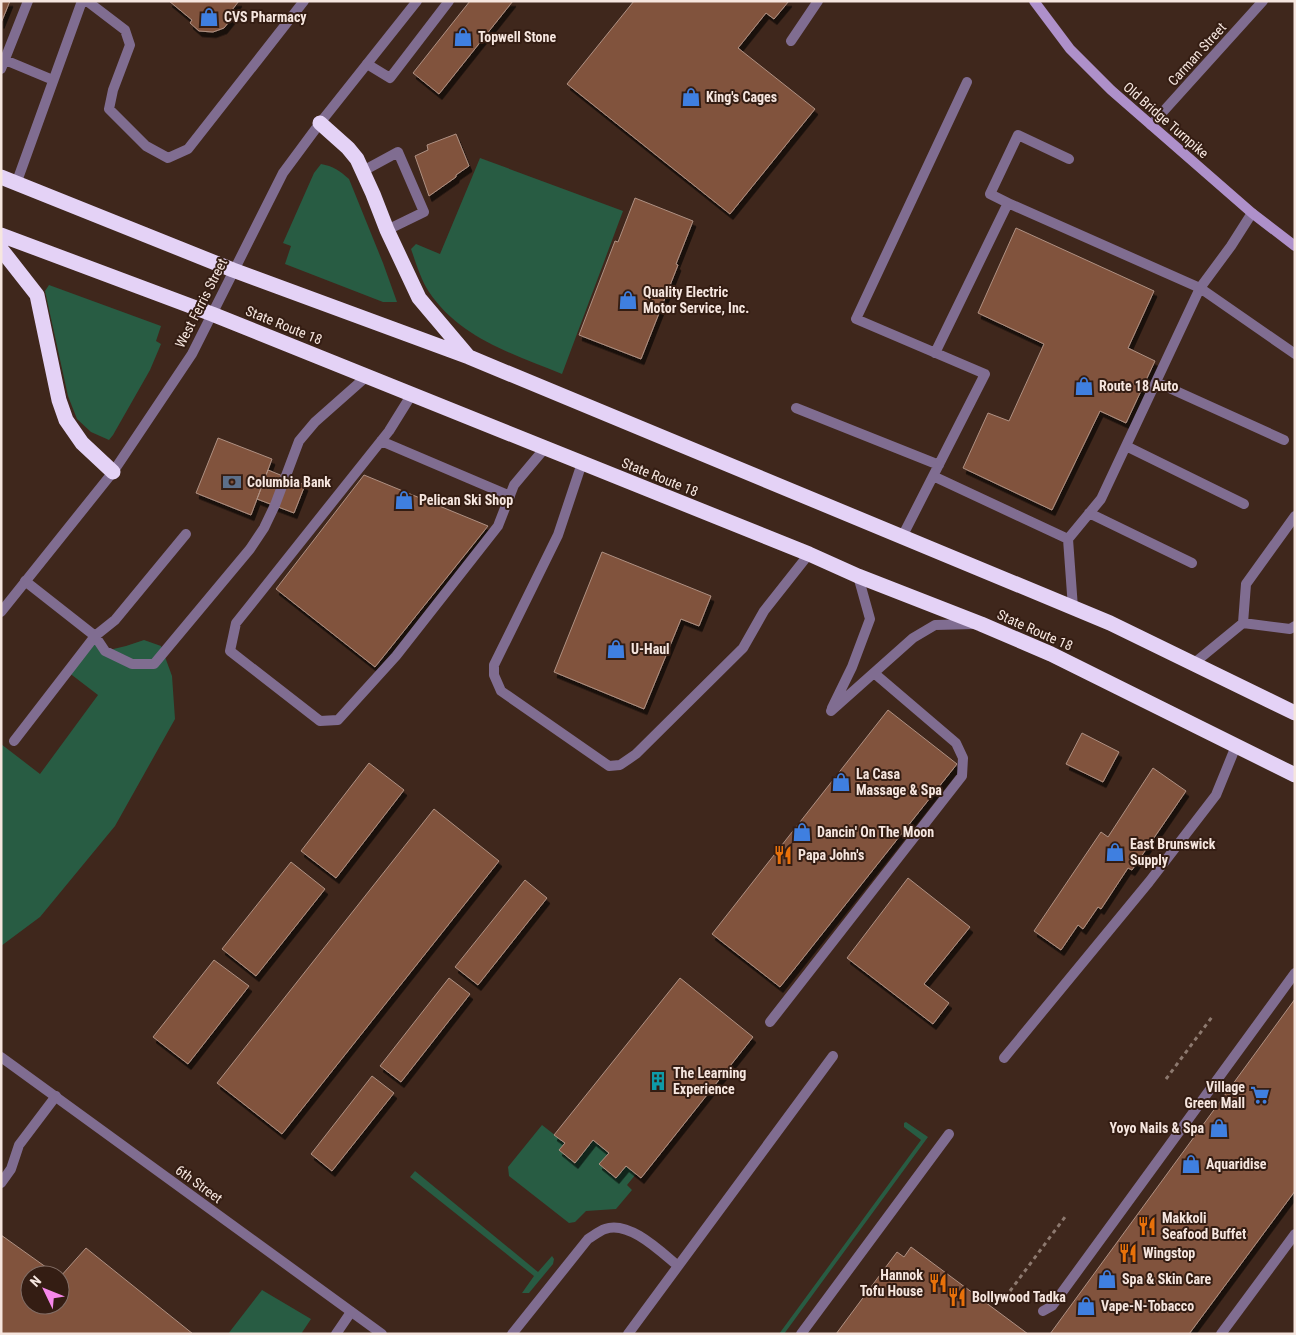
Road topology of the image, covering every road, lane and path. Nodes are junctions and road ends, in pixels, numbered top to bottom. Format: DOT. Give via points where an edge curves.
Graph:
graph roads {
  1 [pos="28,1"];
  2 [pos="82,1"];
  3 [pos="86,1"];
  4 [pos="304,1"];
  5 [pos="417,1"];
  6 [pos="449,1"];
  7 [pos="818,1"];
  8 [pos="1034,1"];
  9 [pos="1263,1"];
  10 [pos="791,41"];
  11 [pos="367,64"];
  12 [pos="3,65"];
  13 [pos="54,80"];
  14 [pos="967,82"];
  15 [pos="320,122"];
  16 [pos="1151,124"];
  17 [pos="1069,159"];
  18 [pos="362,171"];
  19 [pos="1,177"];
  20 [pos="16,184"];
  21 [pos="1008,203"];
  22 [pos="1252,213"];
  23 [pos="387,230"];
  24 [pos="1,235"];
  25 [pos="1295,246"];
  26 [pos="1,250"];
  27 [pos="233,270"];
  28 [pos="1200,288"];
  29 [pos="212,314"];
  30 [pos="935,353"];
  31 [pos="1295,354"];
  32 [pos="469,357"];
  33 [pos="368,376"];
  34 [pos="1156,382"];
  35 [pos="412,394"];
  36 [pos="796,408"];
  37 [pos="1284,440"];
  38 [pos="380,441"];
  39 [pos="1126,446"];
  40 [pos="545,448"];
  41 [pos="582,463"];
  42 [pos="939,465"];
  43 [pos="113,472"];
  44 [pos="933,476"];
  45 [pos="510,496"];
  46 [pos="1244,504"];
  47 [pos="1089,513"];
  48 [pos="1295,516"];
  49 [pos="186,534"];
  50 [pos="902,537"];
  51 [pos="1068,539"];
  52 [pos="809,554"];
  53 [pos="1192,563"];
  54 [pos="858,576"];
  55 [pos="25,581"];
  56 [pos="1073,608"];
  57 [pos="1,612"];
  58 [pos="1243,623"];
  59 [pos="981,624"];
  60 [pos="1295,626"];
  61 [pos="95,636"];
  62 [pos="1194,664"];
  63 [pos="874,673"];
  64 [pos="1295,713"];
  65 [pos="14,740"];
  66 [pos="1236,746"];
  67 [pos="1295,775"];
  68 [pos="1295,973"];
  69 [pos="1212,1017"];
  70 [pos="770,1022"];
  71 [pos="1,1056"];
  72 [pos="833,1056"];
  73 [pos="1004,1058"];
  74 [pos="1166,1079"];
  75 [pos="56,1096"];
  76 [pos="949,1134"];
  77 [pos="1,1183"];
  78 [pos="1065,1217"];
  79 [pos="1295,1234"];
  80 [pos="678,1266"];
  81 [pos="1010,1291"];
  82 [pos="1043,1311"];
  83 [pos="351,1312"];
  84 [pos="336,1334"];
  85 [pos="382,1334"];
  86 [pos="512,1334"];
  87 [pos="628,1334"];
  88 [pos="802,1334"];
  89 [pos="1220,1334"];
  1 -- 12 [label="street"];
  2 -- 13 [label="street"];
  3 -- 4 [label="street" via="125,30 130,45 109,109 146,146 168,158 188,149"];
  5 -- 11 [label="street, West Ferris Street"];
  6 -- 11 [label="street" via="390,78"];
  7 -- 10 [label="street"];
  8 -- 16 [label="street, Old Bridge Turnpike" via="1070,48 1111,90"];
  9 -- 16 [label="street, Carman Street"];
  11 -- 15 [label="street, West Ferris Street"];
  12 -- 13 [label="street"];
  13 -- 20 [label="street"];
  14 -- 30 [label="street" via="856,319"];
  15 -- 18 [label="highway" via="348,148"];
  15 -- 27 [label="street, West Ferris Street" via="283,173"];
  16 -- 22 [label="street, Old Bridge Turnpike"];
  17 -- 21 [label="street" via="1018,135 990,194"];
  18 -- 23 [label="highway"];
  18 -- 23 [label="street" via="398,152 424,212"];
  19 -- 20 [label="highway"];
  20 -- 27 [label="highway"];
  21 -- 28 [label="street"];
  21 -- 30 [label="street"];
  22 -- 25 [label="street, Old Bridge Turnpike"];
  22 -- 28 [label="street"];
  23 -- 32 [label="highway" via="419,298"];
  24 -- 29 [label="highway, State Route 18"];
  26 -- 43 [label="highway" via="37,295 66,420 82,443"];
  27 -- 29 [label="street, West Ferris Street"];
  27 -- 32 [label="highway"];
  28 -- 31 [label="street"];
  28 -- 34 [label="street"];
  29 -- 33 [label="highway, State Route 18"];
  29 -- 43 [label="street, West Ferris Street" via="192,354"];
  30 -- 42 [label="street" via="985,374"];
  32 -- 50 [label="highway"];
  33 -- 35 [label="highway, State Route 18"];
  33 -- 61 [label="street" via="315,422 299,441 264,528 154,664 132,664 105,651"];
  34 -- 37 [label="street"];
  34 -- 39 [label="street"];
  35 -- 38 [label="street"];
  35 -- 40 [label="highway, State Route 18"];
  36 -- 42 [label="street"];
  38 -- 45 [label="street"];
  38 -- 45 [label="street" via="236,623 230,651 320,721 338,720 396,656 498,526"];
  39 -- 46 [label="street"];
  39 -- 47 [label="street" via="1101,499"];
  40 -- 41 [label="highway, State Route 18"];
  40 -- 45 [label="street" via="514,485"];
  41 -- 52 [label="highway, State Route 18"];
  41 -- 52 [label="street" via="558,536 494,665 494,675 501,691 610,766 620,765 636,754 743,648 764,611"];
  42 -- 44 [label="street"];
  43 -- 55 [label="street, West Ferris Street"];
  44 -- 50 [label="street"];
  44 -- 51 [label="street"];
  47 -- 51 [label="street"];
  47 -- 53 [label="street"];
  48 -- 58 [label="street" via="1246,584"];
  49 -- 61 [label="street" via="115,620"];
  50 -- 56 [label="highway"];
  51 -- 56 [label="street"];
  52 -- 54 [label="highway, State Route 18"];
  54 -- 59 [label="highway, State Route 18"];
  54 -- 63 [label="street" via="870,619 831,711"];
  55 -- 57 [label="street, West Ferris Street"];
  55 -- 61 [label="street"];
  56 -- 62 [label="highway"];
  58 -- 60 [label="street" via="1290,629"];
  58 -- 62 [label="street"];
  59 -- 63 [label="street" via="935,625 913,638"];
  59 -- 66 [label="highway, State Route 18" via="1052,654"];
  61 -- 65 [label="street"];
  62 -- 64 [label="highway"];
  63 -- 70 [label="street" via="956,743 963,758 962,776"];
  66 -- 67 [label="highway, State Route 18"];
  66 -- 73 [label="street" via="1216,795"];
  68 -- 82 [label="street" via="1052,1306"];
  69 -- 74 [label="path"];
  71 -- 75 [label="street, 6th Street"];
  72 -- 80 [label="street"];
  75 -- 77 [label="street" via="18,1145 11,1169"];
  75 -- 83 [label="street, 6th Street"];
  76 -- 88 [label="street"];
  78 -- 81 [label="path"];
  79 -- 89 [label="street"];
  80 -- 86 [label="street" via="643,1238 618,1227 605,1229 588,1239"];
  80 -- 87 [label="street"];
  83 -- 84 [label="street"];
  83 -- 85 [label="street, 6th Street"];
}
